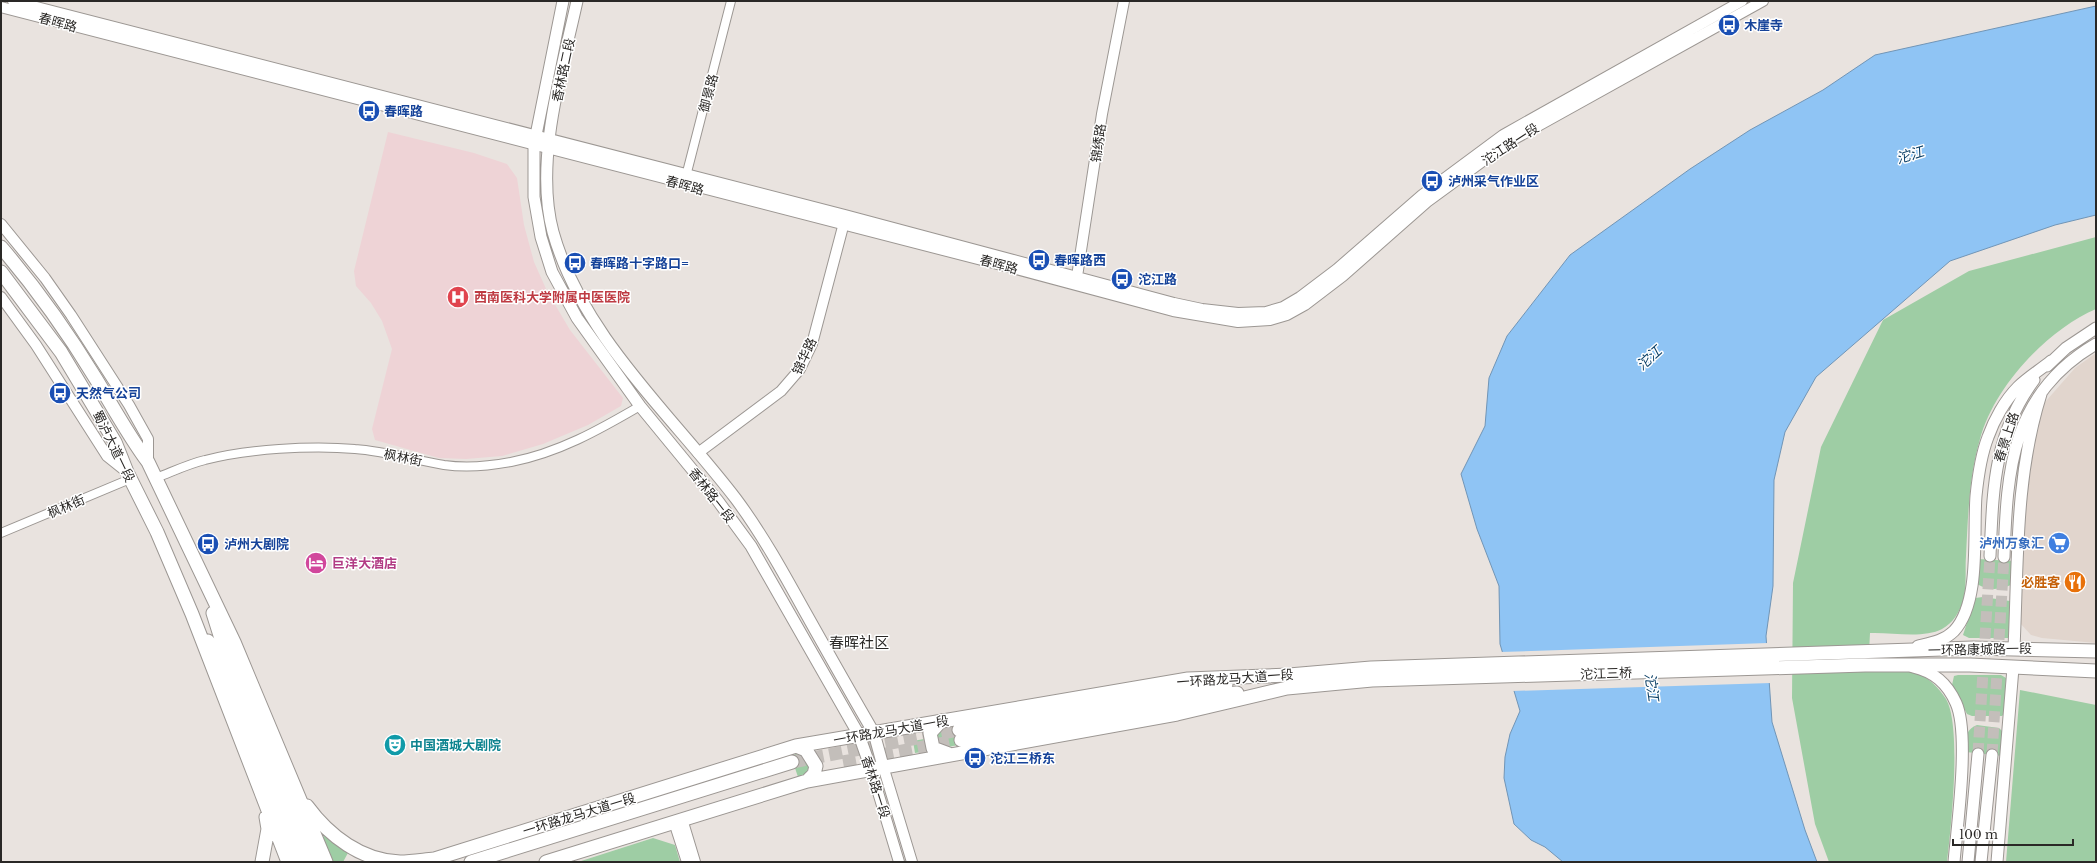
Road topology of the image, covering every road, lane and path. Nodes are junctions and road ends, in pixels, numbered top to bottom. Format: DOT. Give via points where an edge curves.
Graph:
graph roads {
  1 [pos="13,1"];
  2 [pos="564,1"];
  3 [pos="577,1"];
  4 [pos="732,1"];
  5 [pos="1124,1"];
  6 [pos="1742,1"];
  7 [pos="1763,1"];
  8 [pos="1,7"];
  9 [pos="535,140"];
  10 [pos="549,143"];
  11 [pos="685,180"];
  12 [pos="842,219"];
  13 [pos="1,224"];
  14 [pos="1,247"];
  15 [pos="1,272"];
  16 [pos="1076,280"];
  17 [pos="1,298"];
  18 [pos="1253,317"];
  19 [pos="2096,328"];
  20 [pos="2096,344"];
  21 [pos="2051,361"];
  22 [pos="2041,394"];
  23 [pos="640,406"];
  24 [pos="696,451"];
  25 [pos="148,462"];
  26 [pos="128,475"];
  27 [pos="156,478"];
  28 [pos="1,533"];
  29 [pos="1990,556"];
  30 [pos="2004,557"];
  31 [pos="202,575"];
  32 [pos="192,614"];
  33 [pos="2014,648"];
  34 [pos="2096,651"];
  35 [pos="1864,659"];
  36 [pos="2013,668"];
  37 [pos="2096,670"];
  38 [pos="1372,674"];
  39 [pos="1289,675"];
  40 [pos="1287,688"];
  41 [pos="941,721"];
  42 [pos="874,733"];
  43 [pos="859,735"];
  44 [pos="256,738"];
  45 [pos="796,746"];
  46 [pos="949,754"];
  47 [pos="1978,754"];
  48 [pos="1992,755"];
  49 [pos="877,768"];
  50 [pos="807,781"];
  51 [pos="296,791"];
  52 [pos="263,796"];
  53 [pos="678,820"];
  54 [pos="438,858"];
  55 [pos="262,862"];
  56 [pos="288,862"];
  57 [pos="301,862"];
  58 [pos="312,862"];
  59 [pos="326,862"];
  60 [pos="425,862"];
  61 [pos="471,862"];
  62 [pos="499,862"];
  63 [pos="546,862"];
  64 [pos="687,862"];
  65 [pos="695,862"];
  66 [pos="899,862"];
  67 [pos="912,862"];
  68 [pos="1954,862"];
  69 [pos="1968,862"];
  70 [pos="1981,862"];
  71 [pos="1997,862"];
  1 -- 9 [label="street, 春晖路"];
  2 -- 9 [label="main road, 香林路二段"];
  3 -- 10 [label="main road, 香林路二段"];
  4 -- 11 [label="street, 御景路"];
  5 -- 16 [label="street, 锦绣路" via="1102,114"];
  6 -- 18 [label="street, 沱江路一段" via="1503,135 1422,195 1337,269 1300,297 1283,307"];
  7 -- 18 [label="street, 沱江路一段" via="1509,142 1427,202 1343,276 1305,305 1287,315 1270,320"];
  8 -- 9 [label="street, 春晖路"];
  9 -- 10 [label="street, 春晖路"];
  9 -- 23 [label="main road, 香林路一段" via="534,197 541,237 552,272 577,318"];
  10 -- 11 [label="street, 春晖路"];
  10 -- 24 [label="main road, 香林路一段" via="548,192 553,230 578,293 619,356"];
  11 -- 12 [label="street, 春晖路"];
  12 -- 16 [label="street, 春晖路"];
  12 -- 24 [label="street, 锦华路" via="812,344 800,369 781,392"];
  13 -- 25 [label="street" via="45,278 129,405 148,439"];
  14 -- 25 [label="highway, 蜀泸大道一段" via="59,323"];
  15 -- 26 [label="highway, 蜀泸大道一段" via="27,304 80,381 115,442"];
  16 -- 18 [label="street, 春晖路" via="1198,317 1238,322"];
  17 -- 26 [label="street" via="36,345 107,456"];
  19 -- 21 [label="main road, 春景上路"];
  20 -- 22 [label="main road, 春景上路" via="2069,363"];
  21 -- 29 [label="main road, 春景上路" via="2025,392 2008,425 1994,480"];
  21 -- 35 [label="main road" via="2018,387 1996,419 1988,436 1976,495 1971,590 1968,606 1959,624 1945,638 1932,643"];
  22 -- 30 [label="main road, 春景上路" via="2028,413 2014,448 2006,494"];
  22 -- 33 [label="main road" via="2033,419 2023,475"];
  23 -- 27 [label="street, 枫林街" via="590,435 546,453 510,462 478,466 446,465 386,452 320,447 205,460"];
  23 -- 43 [label="main road, 香林路一段" via="718,500 751,546"];
  24 -- 42 [label="main road, 香林路一段" via="736,499 758,532"];
  25 -- 27 [label="highway, 蜀泸大道一段"];
  26 -- 28 [label="street, 枫林街"];
  26 -- 32 [label="highway, 蜀泸大道一段" via="157,532"];
  27 -- 31 [label="highway, 蜀泸大道一段"];
  31 -- 44 [label="highway" via="223,645"];
  31 -- 51 [label="highway" via="234,642"];
  32 -- 44 [label="highway" via="217,657"];
  32 -- 52 [label="highway"];
  33 -- 34 [label="highway, 一环路康城路一段"];
  33 -- 35 [label="highway, 一环路康城路一段"];
  35 -- 36 [label="highway, 一环路康城路一段"];
  35 -- 38 [label="highway, 沱江三桥"];
  35 -- 68 [label="main road" via="1908,666 1937,676 1957,704 1962,757"];
  36 -- 37 [label="highway, 一环路康城路一段"];
  36 -- 71 [label="main road"];
  38 -- 39 [label="highway, 一环路龙马大道一段"];
  38 -- 40 [label="highway, 一环路龙马大道一段"];
  39 -- 40 [label="highway" via="960,735 1215,695"];
  39 -- 41 [label="highway, 一环路龙马大道一段" via="1188,679"];
  40 -- 46 [label="highway, 一环路龙马大道一段" via="1177,714"];
  41 -- 42 [label="highway, 一环路龙马大道一段"];
  41 -- 46 [label="highway" via="930,733 931,741 933,748"];
  42 -- 43 [label="highway, 一环路龙马大道一段"];
  42 -- 49 [label="main road, 香林路一段"];
  43 -- 45 [label="highway, 一环路龙马大道一段"];
  43 -- 49 [label="main road, 香林路一段"];
  44 -- 57 [label="highway"];
  44 -- 58 [label="highway"];
  45 -- 50 [label="highway" via="806,750 816,766 814,774"];
  45 -- 54 [label="highway, 一环路龙马大道一段"];
  46 -- 49 [label="highway, 一环路龙马大道一段"];
  47 -- 69 [label="main road"];
  48 -- 70 [label="main road"];
  49 -- 50 [label="highway, 一环路龙马大道一段"];
  49 -- 66 [label="street, 香林路一段"];
  49 -- 67 [label="street, 香林路一段"];
  50 -- 53 [label="highway, 一环路龙马大道一段"];
  51 -- 54 [label="highway" via="323,825 348,846 361,853 400,862"];
  51 -- 59 [label="highway"];
  52 -- 55 [label="highway" via="268,829"];
  52 -- 56 [label="highway"];
  53 -- 63 [label="highway, 一环路龙马大道一段"];
  53 -- 64 [label="street"];
  53 -- 65 [label="street"];
  54 -- 60 [label="highway, 一环路龙马大道一段"];
  61 -- 62 [label="highway" via="794,766"];
}
